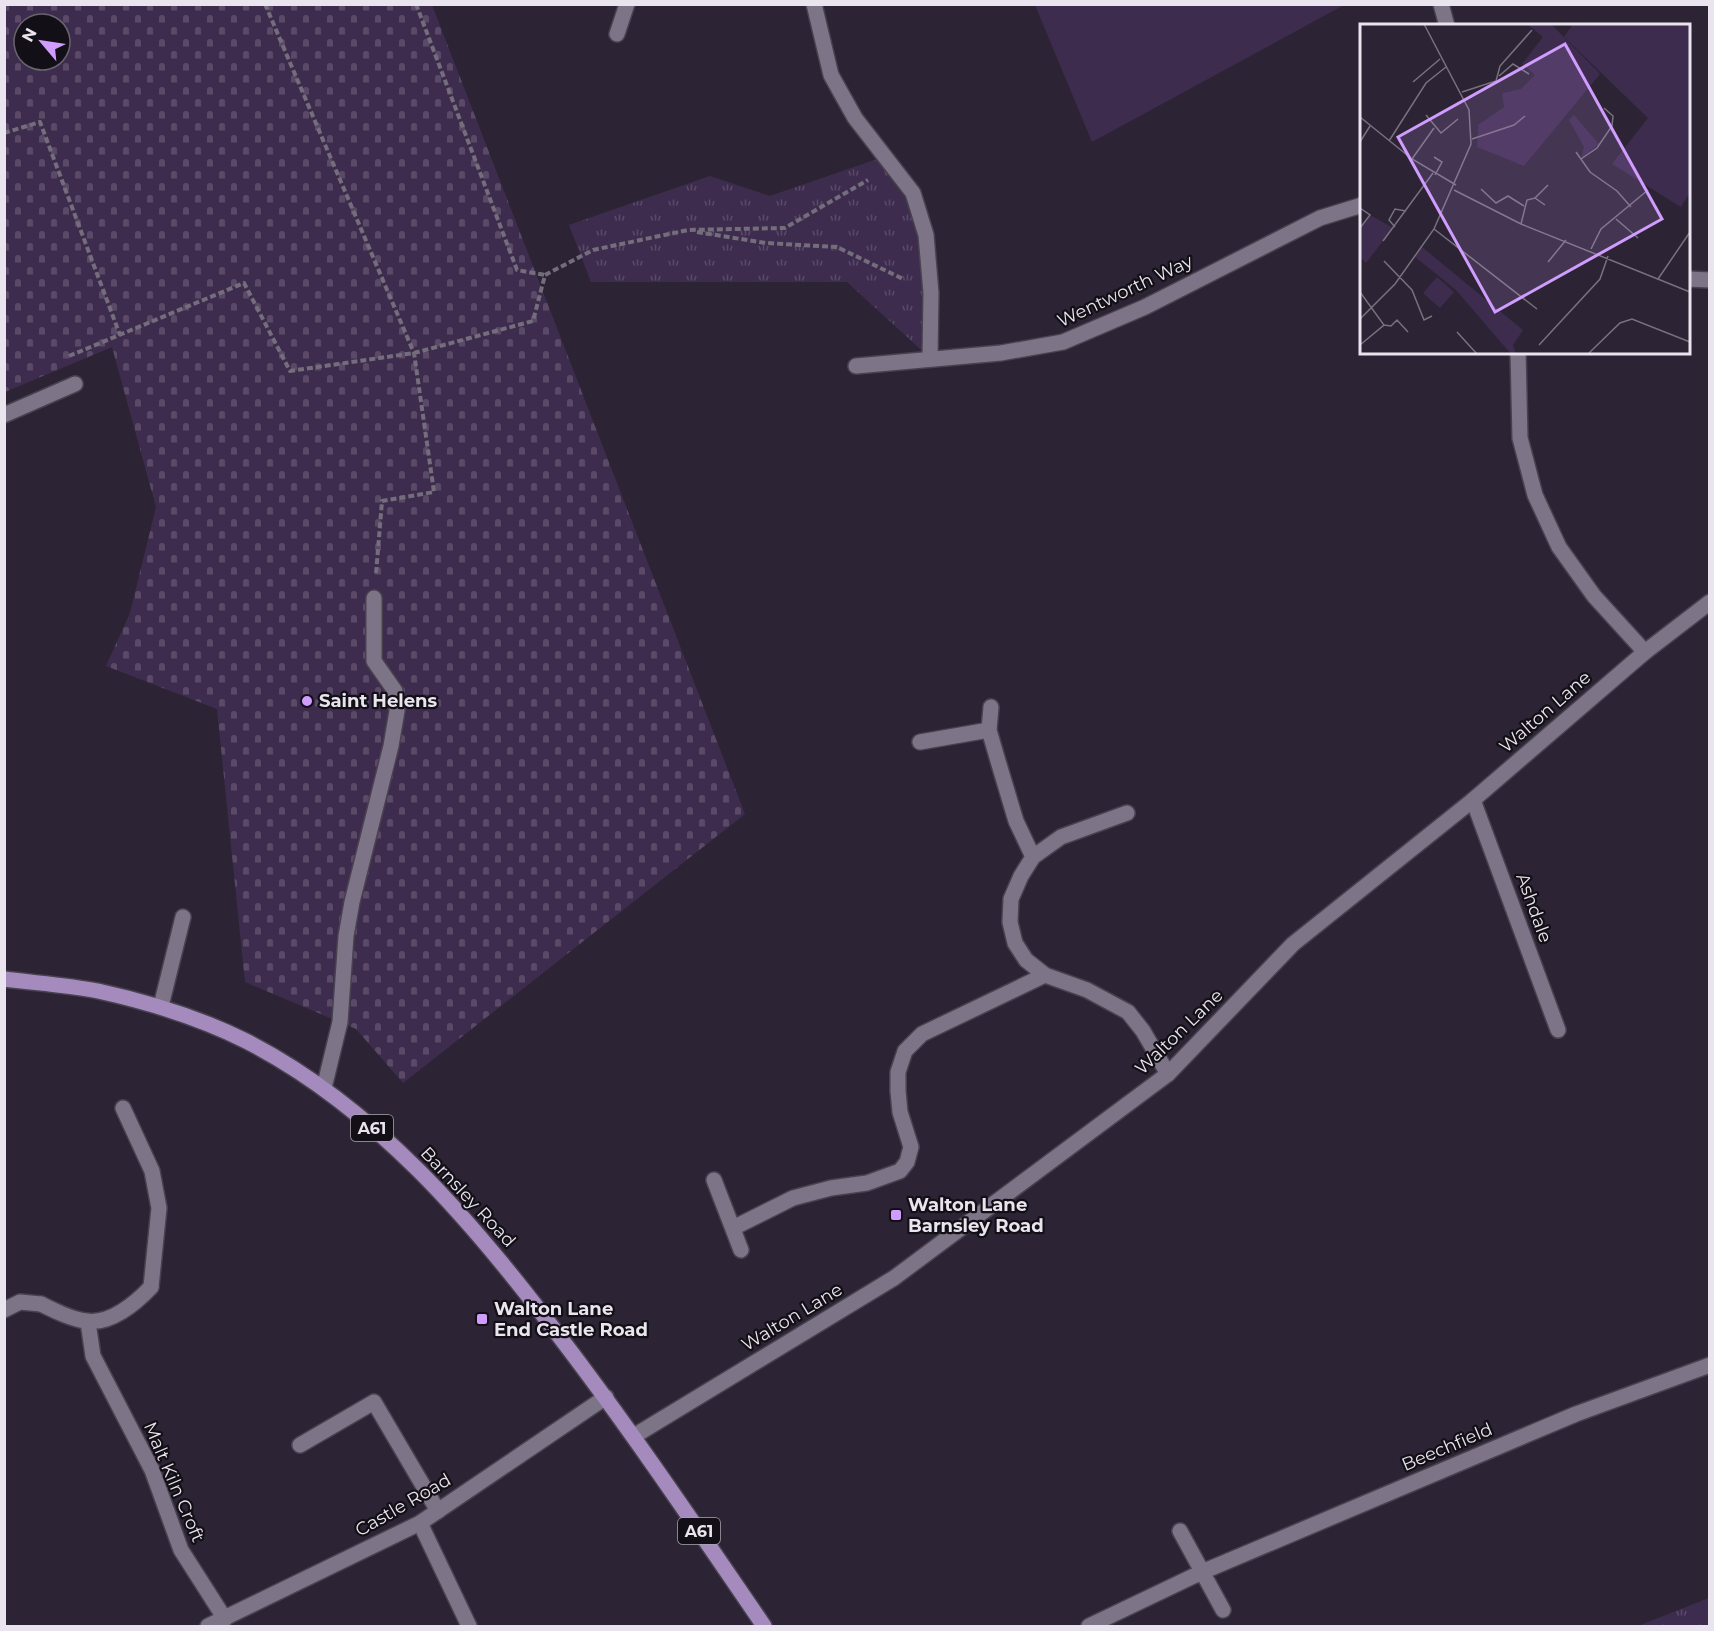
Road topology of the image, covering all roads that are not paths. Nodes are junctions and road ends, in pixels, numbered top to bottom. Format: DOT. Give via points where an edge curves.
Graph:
graph roads {
  1 [pos="627,4"];
  2 [pos="814,4"];
  3 [pos="1441,4"];
  4 [pos="1446,24"];
  5 [pos="617,34"];
  6 [pos="1360,206"];
  7 [pos="1690,279"];
  8 [pos="1710,280"];
  9 [pos="1518,354"];
  10 [pos="930,358"];
  11 [pos="856,366"];
  12 [pos="75,384"];
  13 [pos="4,415"];
  14 [pos="375,598"];
  15 [pos="1710,602"];
  16 [pos="1645,651"];
  17 [pos="991,707"];
  18 [pos="989,730"];
  19 [pos="920,742"];
  20 [pos="1473,800"];
  21 [pos="1127,813"];
  22 [pos="1033,857"];
  23 [pos="183,917"];
  24 [pos="1045,975"];
  25 [pos="4,979"];
  26 [pos="160,1006"];
  27 [pos="1558,1030"];
  28 [pos="1168,1074"];
  29 [pos="324,1088"];
  30 [pos="123,1108"];
  31 [pos="714,1180"];
  32 [pos="732,1228"];
  33 [pos="741,1250"];
  34 [pos="4,1310"];
  35 [pos="88,1322"];
  36 [pos="1710,1365"];
  37 [pos="606,1397"];
  38 [pos="634,1436"];
  39 [pos="300,1445"];
  40 [pos="438,1511"];
  41 [pos="420,1523"];
  42 [pos="1180,1531"];
  43 [pos="1202,1572"];
  44 [pos="1223,1610"];
  45 [pos="225,1619"];
  46 [pos="207,1626"];
  47 [pos="469,1626"];
  48 [pos="764,1626"];
  49 [pos="1089,1626"];
  1 -- 5 [label="street"];
  2 -- 10 [label="street" via="831,75 855,118 913,193 926,235 932,293"];
  3 -- 4 [label="street"];
  6 -- 10 [label="street, Wentworth Way" via="1320,218 1145,307 1062,342 1001,353"];
  7 -- 8 [label="street"];
  9 -- 16 [label="street" via="1520,438 1535,495 1559,547 1594,596"];
  10 -- 11 [label="street, Wentworth Way"];
  12 -- 13 [label="street"];
  14 -- 29 [label="street" via="374,661 395,691 397,711 352,902 340,1022"];
  15 -- 16 [label="street, Walton Lane"];
  16 -- 20 [label="street, Walton Lane"];
  17 -- 18 [label="street"];
  18 -- 19 [label="street"];
  18 -- 22 [label="street" via="1016,820"];
  20 -- 27 [label="street, Ashdale"];
  20 -- 28 [label="street, Walton Lane" via="1293,944"];
  21 -- 22 [label="street" via="1060,837"];
  22 -- 24 [label="street" via="1011,899 1010,922 1015,943 1026,960"];
  23 -- 26 [label="street"];
  24 -- 28 [label="street" via="1087,990 1128,1012"];
  24 -- 32 [label="street" via="922,1034 905,1051 898,1072 898,1091 911,1147 900,1171 867,1183 793,1198"];
  25 -- 26 [label="main road, Barnsley Road / A61" via="95,991"];
  26 -- 29 [label="main road, Barnsley Road / A61" via="245,1041"];
  28 -- 38 [label="street, Walton Lane" via="894,1278"];
  29 -- 37 [label="main road, Barnsley Road / A61" via="422,1174 506,1266"];
  30 -- 35 [label="street" via="152,1171 159,1208 151,1287 134,1305 113,1317"];
  31 -- 32 [label="street"];
  32 -- 33 [label="street"];
  34 -- 35 [label="street" via="20,1302 41,1304"];
  35 -- 45 [label="street, Malt Kiln Croft" via="93,1356 152,1470 181,1550"];
  36 -- 43 [label="street, Beechfield" via="1576,1414"];
  37 -- 38 [label="main road, Barnsley Road / A61"];
  37 -- 40 [label="street, Castle Road"];
  38 -- 48 [label="main road, Barnsley Road / A61"];
  39 -- 40 [label="street" via="374,1402"];
  40 -- 41 [label="street, Castle Road"];
  41 -- 45 [label="street, Castle Road"];
  41 -- 47 [label="street"];
  42 -- 43 [label="street"];
  43 -- 44 [label="street"];
  43 -- 49 [label="street, Beechfield"];
  45 -- 46 [label="street, Castle Road"];
}
